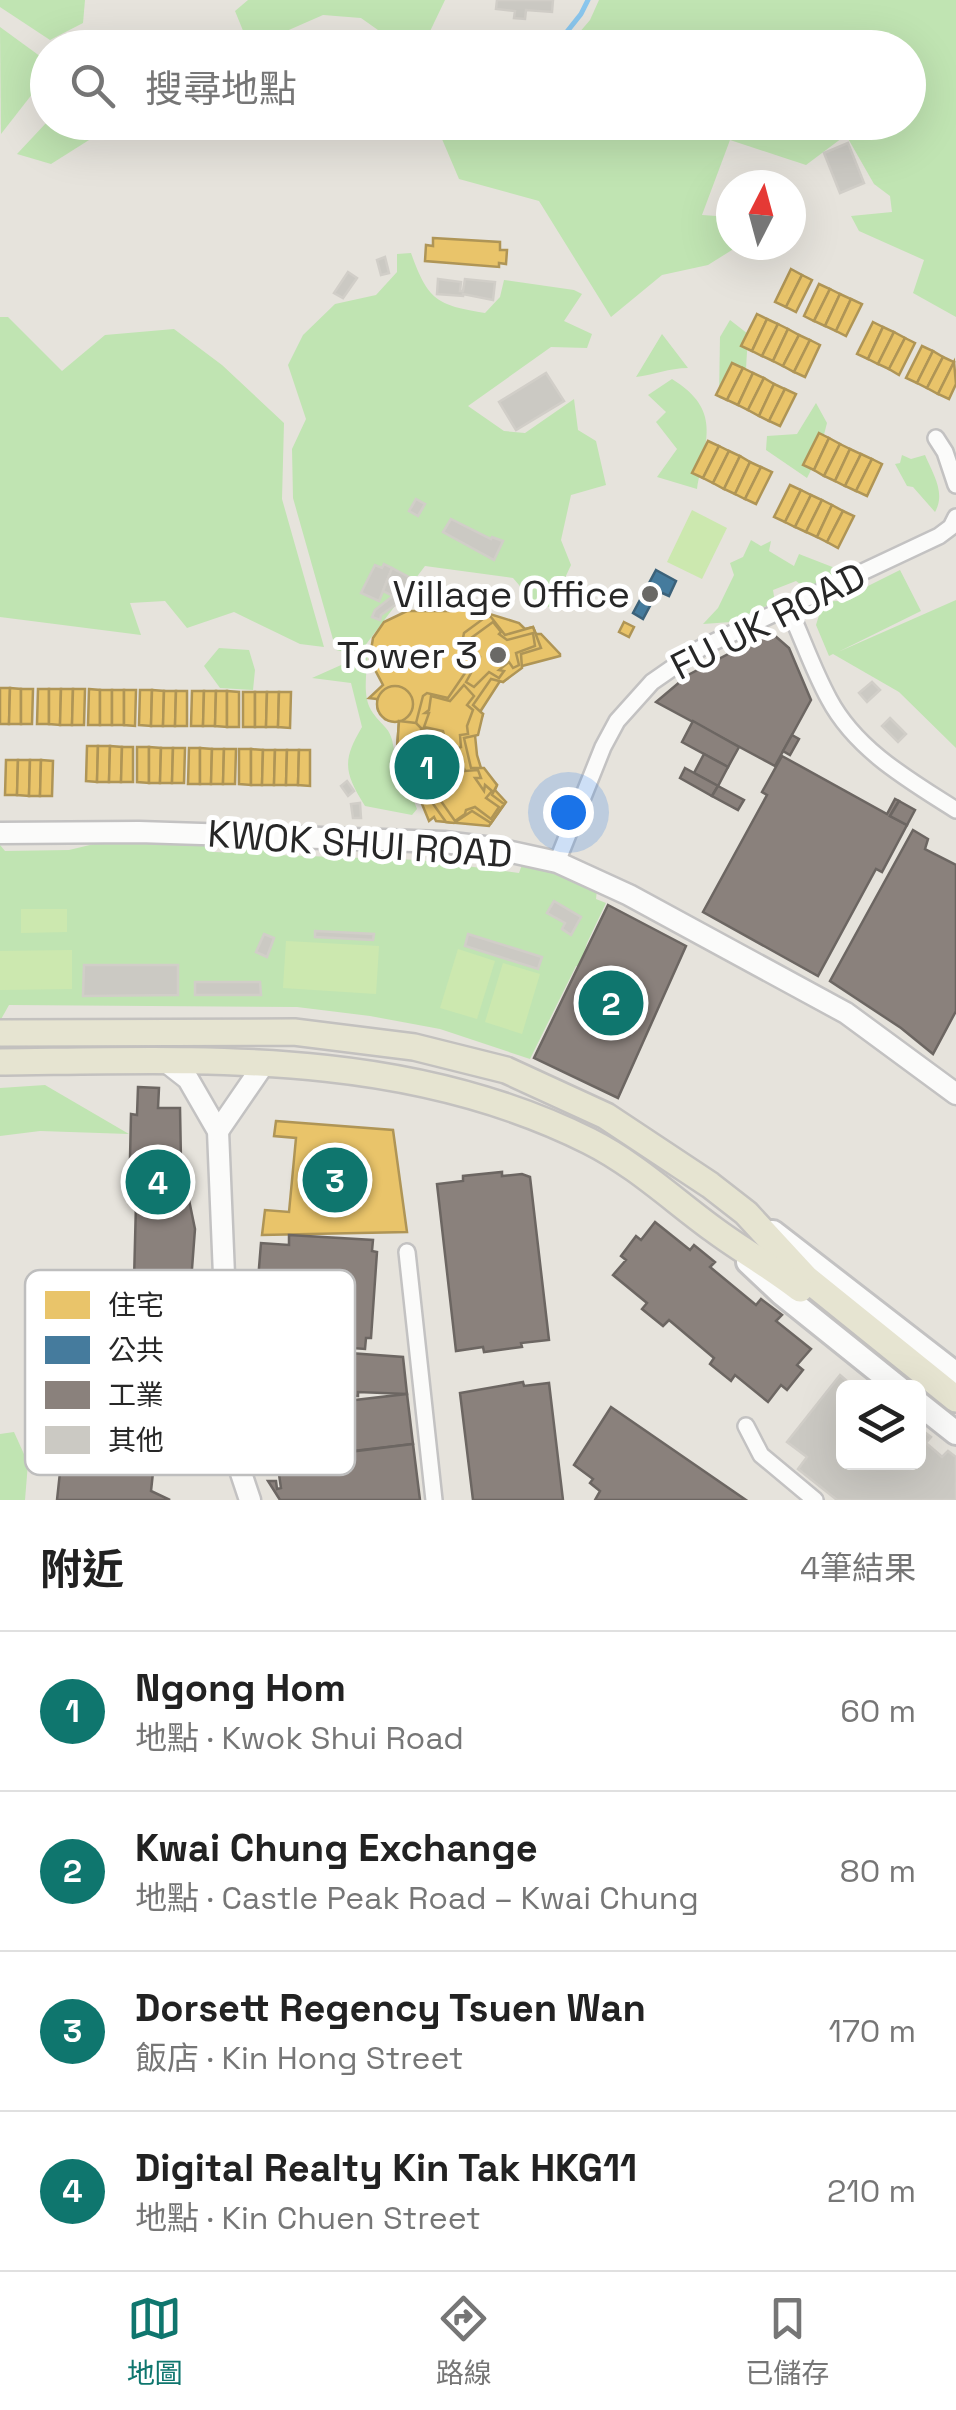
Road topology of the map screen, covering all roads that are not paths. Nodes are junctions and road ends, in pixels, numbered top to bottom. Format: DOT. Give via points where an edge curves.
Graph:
graph roads {
  1 [pos="936,438"];
  2 [pos="956,485"];
  3 [pos="956,517"];
  4 [pos="788,607"];
  5 [pos="956,810"];
  6 [pos="0,833"];
  7 [pos="557,862"];
  8 [pos="0,1033"];
  9 [pos="164,1061"];
  10 [pos="0,1062"];
  11 [pos="264,1064"];
  12 [pos="956,1094"];
  13 [pos="218,1131"];
  14 [pos="746,1213"];
  15 [pos="716,1232"];
  16 [pos="406,1252"];
  17 [pos="223,1270"];
  18 [pos="956,1374"];
  19 [pos="889,1380"];
  20 [pos="956,1399"];
  21 [pos="926,1409"];
  22 [pos="955,1414"];
  23 [pos="746,1426"];
  24 [pos="956,1433"];
  25 [pos="241,1475"];
  26 [pos="250,1500"];
  27 [pos="434,1500"];
  28 [pos="816,1500"];
  1 -- 2 [label="street"];
  3 -- 4 [label="street, FU UK ROAD" via="940,536"];
  4 -- 5 [label="street" via="830,702 849,726 892,769"];
  4 -- 7 [label="street, FU UK ROAD" via="676,662 634,699 603,746"];
  6 -- 7 [label="street, KWOK SHUI ROAD" via="444,842"];
  7 -- 12 [label="street, KWOK SHUI ROAD" via="829,1004"];
  8 -- 14 [label="main road" via="294,1032 451,1055 520,1075 606,1116"];
  9 -- 10 [label="main road"];
  9 -- 11 [label="main road"];
  9 -- 13 [label="street" via="188,1079"];
  11 -- 13 [label="street"];
  11 -- 15 [label="main road" via="370,1071 480,1097 591,1142"];
  13 -- 17 [label="street"];
  14 -- 18 [label="main road"];
  14 -- 20 [label="main road" via="806,1278"];
  15 -- 19 [label="main road"];
  15 -- 22 [label="main road" via="798,1287"];
  16 -- 27 [label="street"];
  21 -- 24 [label="main road"];
  23 -- 28 [label="street" via="761,1455"];
  25 -- 26 [label="street"];
}
